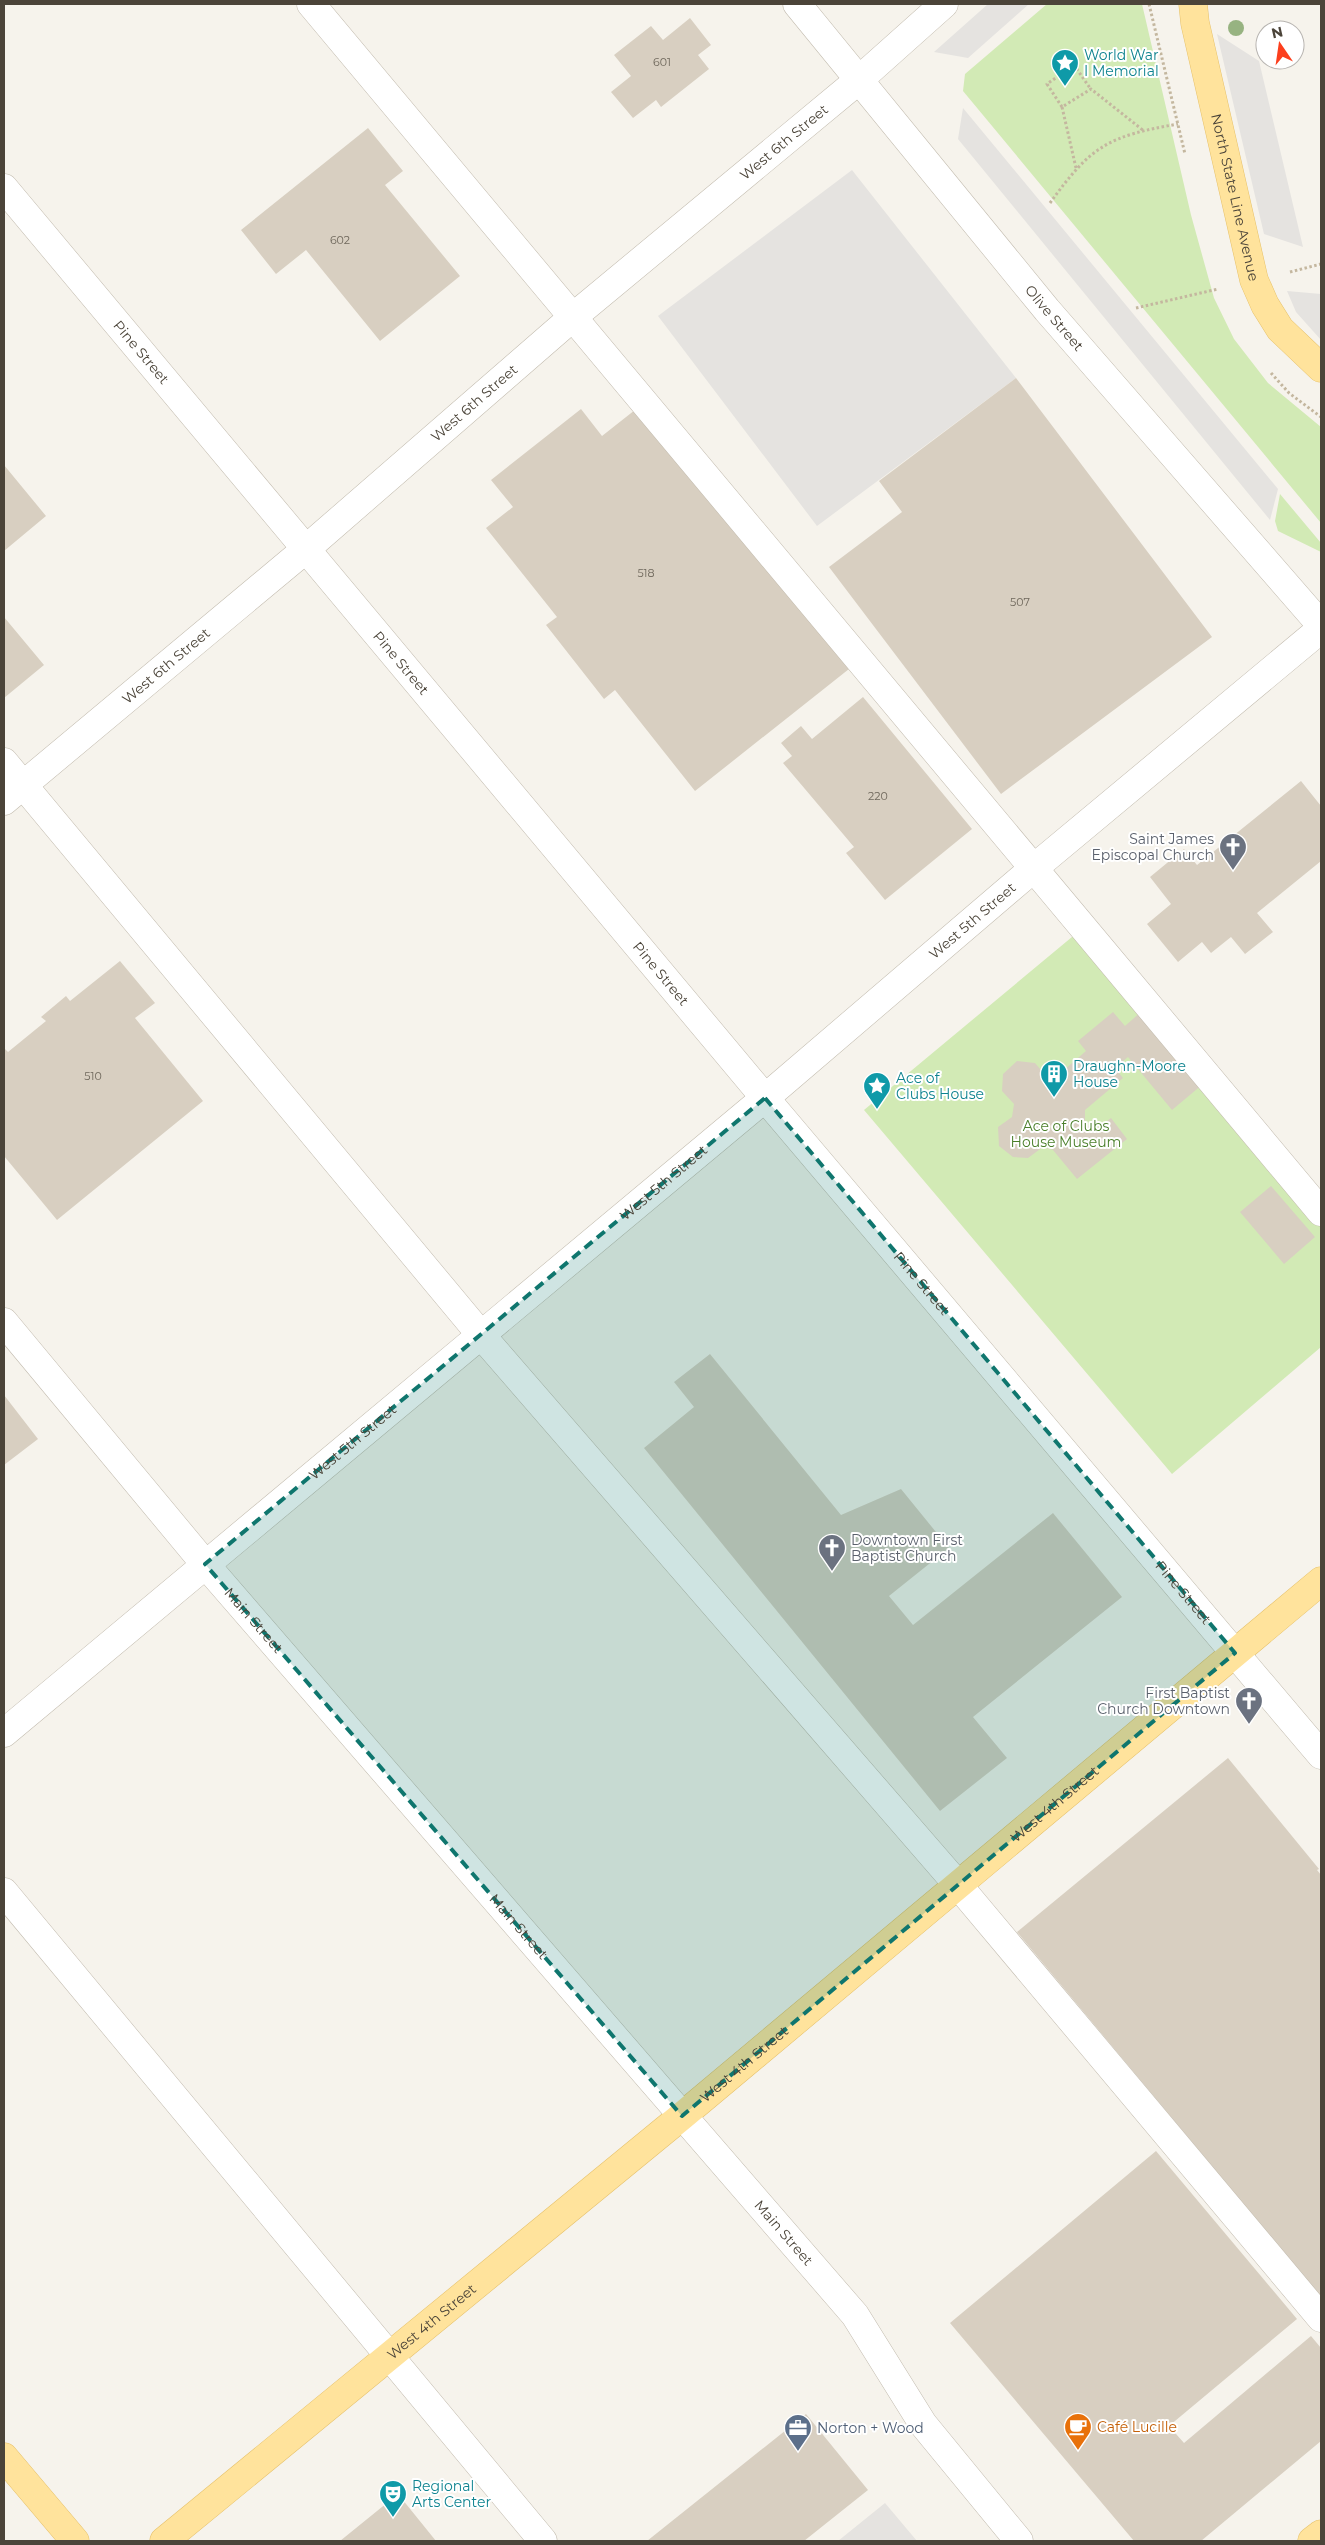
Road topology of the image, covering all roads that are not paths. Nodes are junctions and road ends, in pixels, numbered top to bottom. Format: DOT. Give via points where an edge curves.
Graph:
graph roads {
  1 [pos="311,4"];
  2 [pos="796,4"];
  3 [pos="944,4"];
  4 [pos="1193,4"];
  5 [pos="860,79"];
  6 [pos="4,188"];
  7 [pos="573,317"];
  8 [pos="1321,368"];
  9 [pos="306,549"];
  10 [pos="1321,625"];
  11 [pos="1321,629"];
  12 [pos="4,762"];
  13 [pos="13,793"];
  14 [pos="1034,868"];
  15 [pos="765,1098"];
  16 [pos="1321,1212"];
  17 [pos="4,1322"];
  18 [pos="481,1335"];
  19 [pos="204,1564"];
  20 [pos="1321,1581"];
  21 [pos="1235,1653"];
  22 [pos="4,1733"];
  23 [pos="1321,1755"];
  24 [pos="958,1885"];
  25 [pos="4,1892"];
  26 [pos="682,2116"];
  27 [pos="1321,2318"];
  28 [pos="389,2356"];
  29 [pos="4,2458"];
  30 [pos="1321,2534"];
  31 [pos="75,2541"];
  32 [pos="164,2541"];
  33 [pos="543,2541"];
  34 [pos="1018,2541"];
  35 [pos="1312,2541"];
  1 -- 7 [label="street"];
  2 -- 5 [label="street, Olive Street"];
  3 -- 5 [label="street, West 6th Street"];
  4 -- 8 [label="main road, North State Line Avenue" via="1218,129 1254,280 1280,330"];
  5 -- 7 [label="street, West 6th Street"];
  5 -- 10 [label="street, Olive Street" via="1047,310"];
  6 -- 9 [label="street, Pine Street"];
  7 -- 9 [label="street, West 6th Street"];
  7 -- 14 [label="street"];
  9 -- 13 [label="street, West 6th Street"];
  9 -- 15 [label="street, Pine Street"];
  11 -- 14 [label="street, West 5th Street"];
  12 -- 13 [label="street"];
  13 -- 18 [label="street"];
  14 -- 15 [label="street, West 5th Street"];
  14 -- 16 [label="street"];
  15 -- 18 [label="street, West 5th Street"];
  15 -- 21 [label="street, Pine Street"];
  17 -- 19 [label="street, Main Street"];
  18 -- 19 [label="street, West 5th Street"];
  18 -- 24 [label="street"];
  19 -- 22 [label="street, West 5th Street"];
  19 -- 26 [label="street, Main Street"];
  20 -- 21 [label="main road, West 4th Street"];
  21 -- 23 [label="street, Pine Street"];
  21 -- 24 [label="main road, West 4th Street"];
  24 -- 26 [label="main road, West 4th Street"];
  24 -- 27 [label="street"];
  25 -- 28 [label="street"];
  26 -- 28 [label="main road, West 4th Street"];
  26 -- 34 [label="street, Main Street" via="854,2315 923,2424"];
  28 -- 32 [label="main road, West 4th Street"];
  28 -- 33 [label="street"];
  29 -- 31 [label="main road"];
  30 -- 35 [label="main road"];
}
